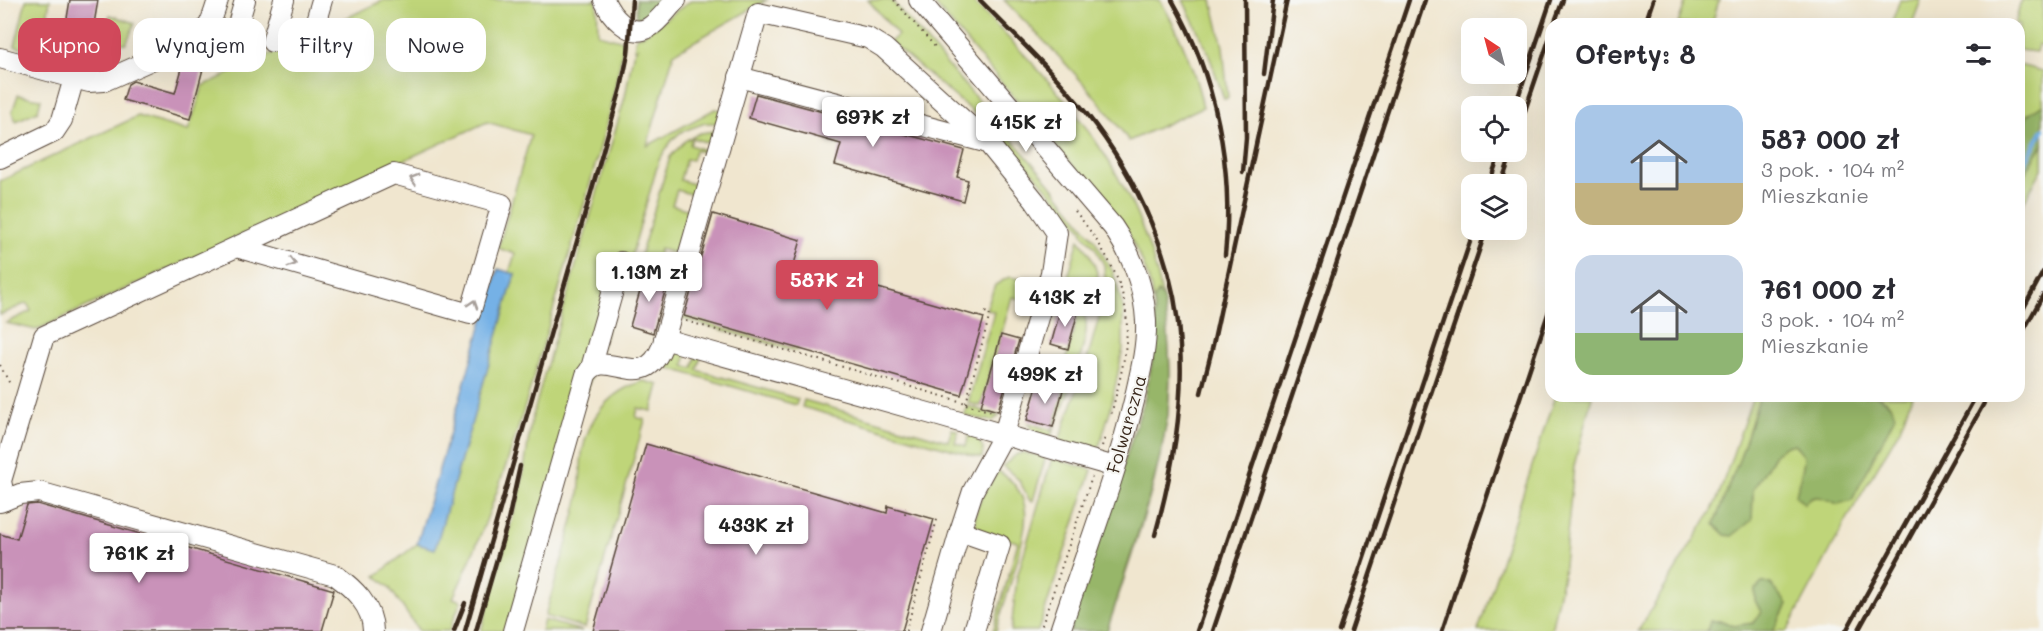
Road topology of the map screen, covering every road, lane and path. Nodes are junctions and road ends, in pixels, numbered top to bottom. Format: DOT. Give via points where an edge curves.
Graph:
graph roads {
  1 [pos="218,0"];
  2 [pos="245,0"];
  3 [pos="284,0"];
  4 [pos="322,0"];
  5 [pos="604,0"];
  6 [pos="675,0"];
  7 [pos="919,0"];
  8 [pos="240,18"];
  9 [pos="317,18"];
  10 [pos="272,42"];
  11 [pos="0,58"];
  12 [pos="739,77"];
  13 [pos="74,78"];
  14 [pos="987,142"];
  15 [pos="0,158"];
  16 [pos="236,247"];
  17 [pos="621,262"];
  18 [pos="985,312"];
  19 [pos="678,319"];
  20 [pos="664,339"];
  21 [pos="0,364"];
  22 [pos="591,368"];
  23 [pos="12,388"];
  24 [pos="966,404"];
  25 [pos="964,410"];
  26 [pos="1000,414"];
  27 [pos="1004,434"];
  28 [pos="1115,467"];
  29 [pos="2,501"];
  30 [pos="906,508"];
  31 [pos="905,514"];
  32 [pos="938,516"];
  33 [pos="960,531"];
  34 [pos="373,631"];
  35 [pos="513,631"];
  36 [pos="906,631"];
  37 [pos="931,631"];
  38 [pos="974,631"];
  39 [pos="1060,631"];
  1 -- 13 [label="street" via="211,23 196,40 104,81"];
  2 -- 8 [label="street"];
  3 -- 10 [label="street"];
  4 -- 9 [label="street"];
  5 -- 6 [label="street" via="620,22 637,30 655,23"];
  7 -- 28 [label="street, Folwarczna" via="1108,220 1132,260 1144,303 1145,343"];
  11 -- 13 [label="street"];
  12 -- 14 [label="street"];
  12 -- 14 [label="street" via="758,13 868,38"];
  12 -- 20 [label="street"];
  13 -- 15 [label="street" via="60,126 46,137"];
  14 -- 27 [label="street" via="1057,233 1051,273"];
  16 -- 16 [label="street, one-way" via="470,314 502,204 394,174"];
  16 -- 29 [label="street" via="44,336 2,481"];
  17 -- 22 [label="street"];
  18 -- 24 [label="path" via="990,314"];
  19 -- 24 [label="path"];
  20 -- 22 [label="street" via="658,356 646,367 633,370 600,364"];
  20 -- 27 [label="street"];
  21 -- 23 [label="path"];
  22 -- 35 [label="street"];
  24 -- 25 [label="path"];
  24 -- 26 [label="path"];
  27 -- 28 [label="street"];
  27 -- 33 [label="street" via="971,496"];
  28 -- 39 [label="street, Folwarczna"];
  29 -- 34 [label="street" via="39,492 335,574 363,600"];
  30 -- 31 [label="path"];
  32 -- 36 [label="path"];
  33 -- 37 [label="street"];
  33 -- 38 [label="street" via="1000,545"];
}
